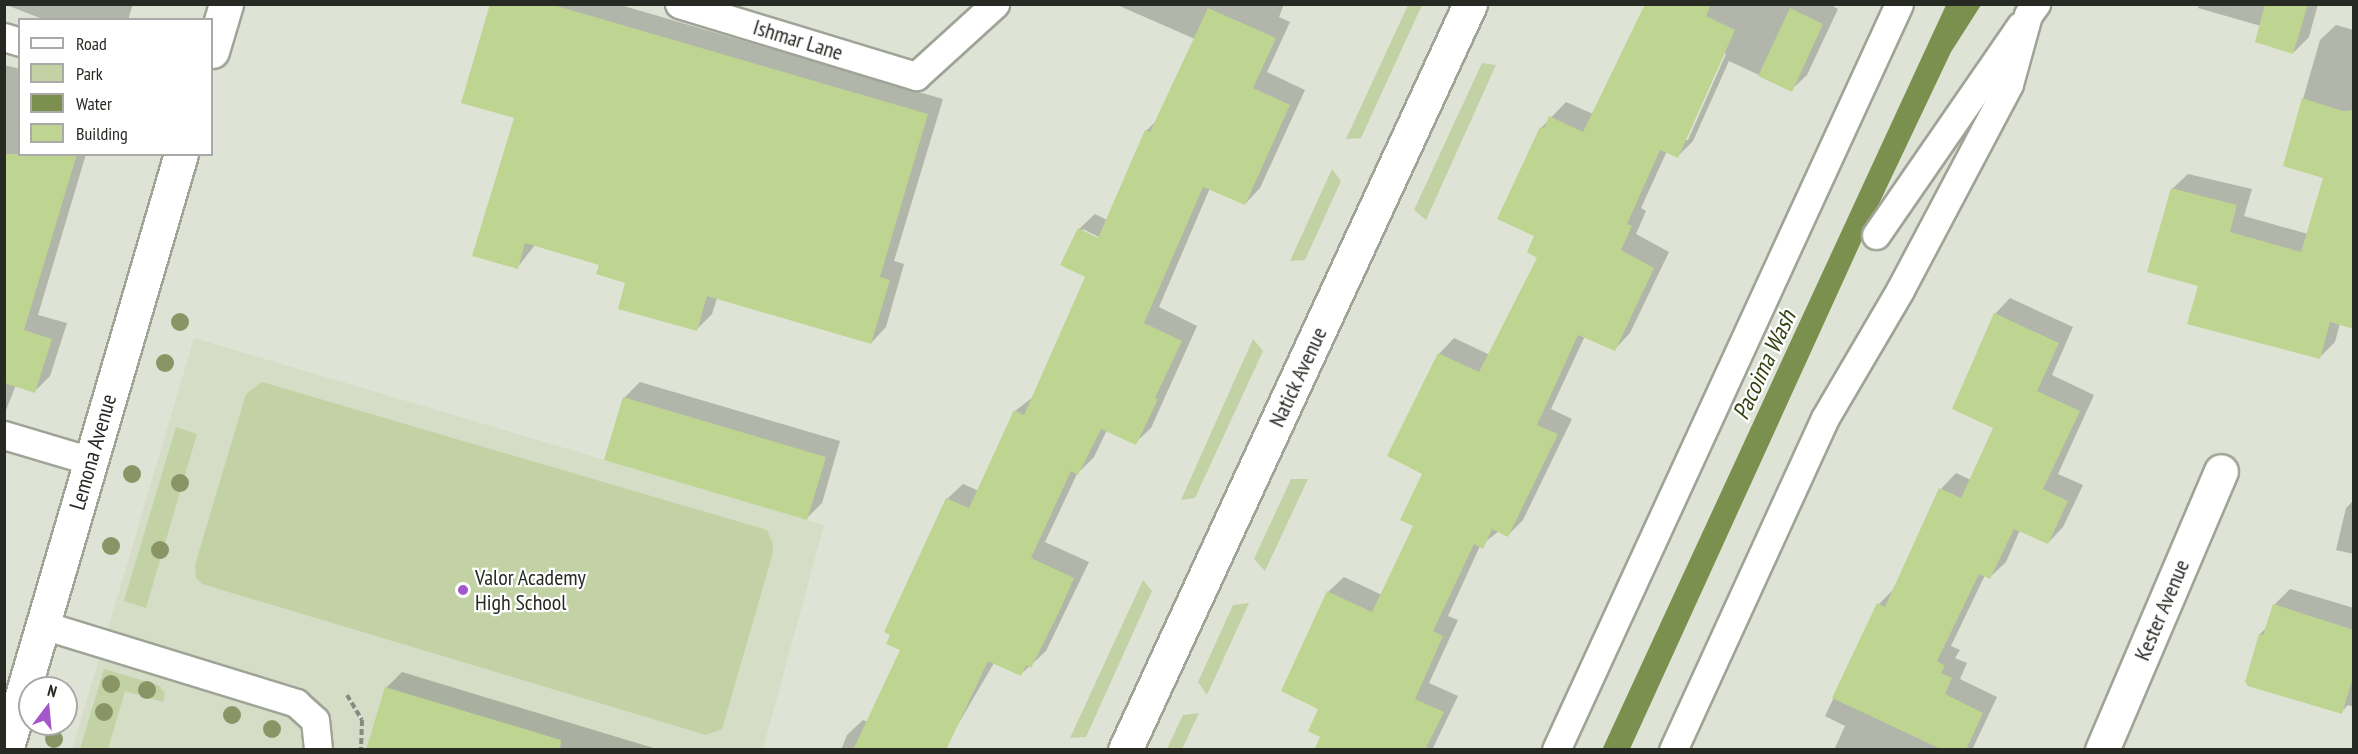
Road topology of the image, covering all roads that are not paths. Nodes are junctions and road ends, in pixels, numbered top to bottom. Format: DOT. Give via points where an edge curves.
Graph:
graph roads {
  1 [pos="226,4"];
  2 [pos="680,4"];
  3 [pos="995,4"];
  4 [pos="1470,4"];
  5 [pos="1899,4"];
  6 [pos="2032,10"];
  7 [pos="213,48"];
  8 [pos="180,156"];
  9 [pos="1876,235"];
  10 [pos="4,435"];
  11 [pos="91,461"];
  12 [pos="2221,471"];
  13 [pos="43,625"];
  14 [pos="6,750"];
  15 [pos="318,750"];
  16 [pos="1125,750"];
  17 [pos="1556,750"];
  18 [pos="1673,750"];
  19 [pos="2102,750"];
  1 -- 7 [label="street"];
  2 -- 3 [label="lane, Ishmar Lane" via="916,76"];
  4 -- 16 [label="street, Natick Avenue"];
  5 -- 17 [label="lane"];
  6 -- 9 [label="lane"];
  6 -- 18 [label="lane" via="2009,84 1900,290 1825,418"];
  8 -- 11 [label="street, Lemona Avenue"];
  10 -- 11 [label="lane"];
  11 -- 13 [label="street, Lemona Avenue"];
  12 -- 19 [label="street, Kester Avenue"];
  13 -- 14 [label="street, Lemona Avenue"];
  13 -- 15 [label="lane" via="296,703 315,720"];
}
